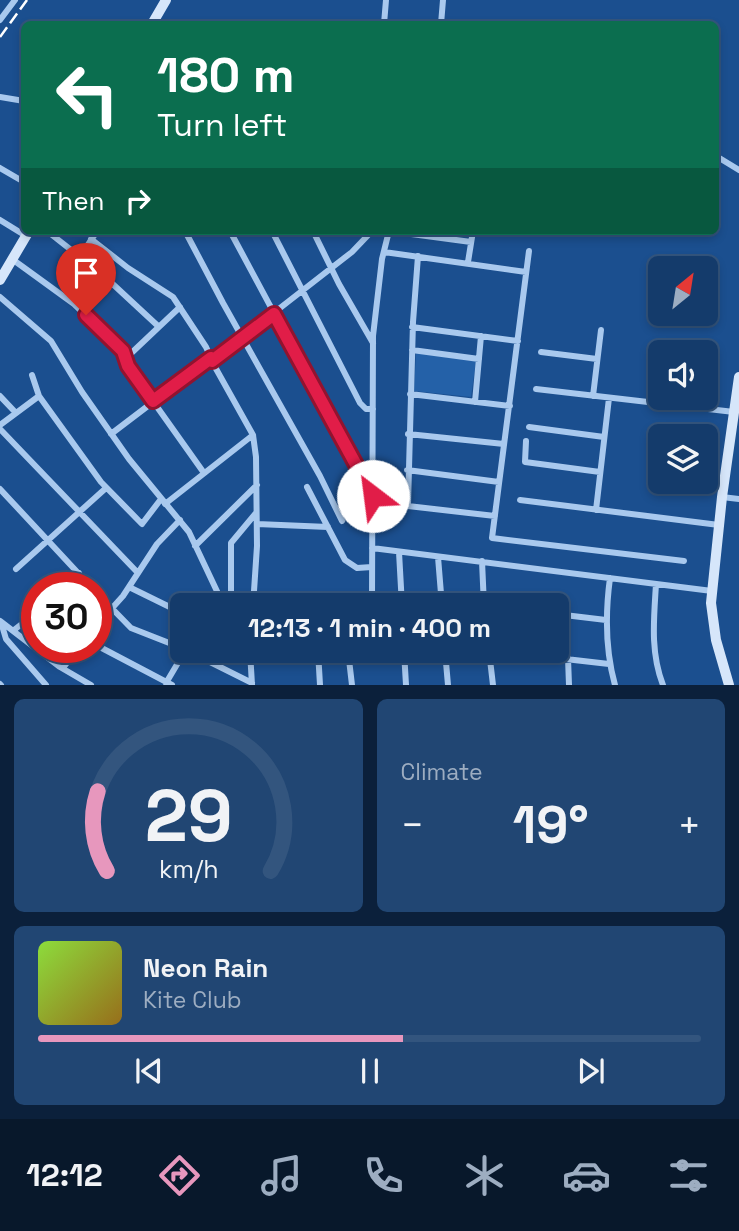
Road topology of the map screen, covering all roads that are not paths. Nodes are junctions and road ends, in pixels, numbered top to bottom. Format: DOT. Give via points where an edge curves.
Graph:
graph roads {
  1 [pos="15,0"];
  2 [pos="166,0"];
  3 [pos="443,0"];
  4 [pos="385,1"];
  5 [pos="0,20"];
  6 [pos="154,21"];
  7 [pos="384,21"];
  8 [pos="441,21"];
  9 [pos="0,97"];
  10 [pos="21,100"];
  11 [pos="719,158"];
  12 [pos="0,168"];
  13 [pos="739,170"];
  14 [pos="21,180"];
  15 [pos="0,220"];
  16 [pos="21,230"];
  17 [pos="27,235"];
  18 [pos="52,235"];
  19 [pos="94,235"];
  20 [pos="187,235"];
  21 [pos="232,235"];
  22 [pos="274,235"];
  23 [pos="315,235"];
  24 [pos="368,235"];
  25 [pos="388,235"];
  26 [pos="419,235"];
  27 [pos="472,235"];
  28 [pos="91,239"];
  29 [pos="471,242"];
  30 [pos="529,251"];
  31 [pos="384,252"];
  32 [pos="418,256"];
  33 [pos="80,257"];
  34 [pos="12,259"];
  35 [pos="468,262"];
  36 [pos="331,268"];
  37 [pos="526,272"];
  38 [pos="2,273"];
  39 [pos="304,290"];
  40 [pos="0,297"];
  41 [pos="180,307"];
  42 [pos="274,314"];
  43 [pos="158,326"];
  44 [pos="412,327"];
  45 [pos="601,330"];
  46 [pos="481,336"];
  47 [pos="243,339"];
  48 [pos="517,341"];
  49 [pos="374,344"];
  50 [pos="412,350"];
  51 [pos="541,352"];
  52 [pos="479,359"];
  53 [pos="597,359"];
  54 [pos="124,360"];
  55 [pos="211,360"];
  56 [pos="32,375"];
  57 [pos="739,377"];
  58 [pos="536,389"];
  59 [pos="410,394"];
  60 [pos="0,396"];
  61 [pos="39,396"];
  62 [pos="593,396"];
  63 [pos="609,398"];
  64 [pos="153,401"];
  65 [pos="475,402"];
  66 [pos="510,407"];
  67 [pos="373,409"];
  68 [pos="734,412"];
  69 [pos="16,413"];
  70 [pos="0,427"];
  71 [pos="529,427"];
  72 [pos="111,433"];
  73 [pos="408,434"];
  74 [pos="253,435"];
  75 [pos="604,437"];
  76 [pos="526,441"];
  77 [pos="503,444"];
  78 [pos="407,470"];
  79 [pos="600,472"];
  80 [pos="204,473"];
  81 [pos="499,482"];
  82 [pos="257,485"];
  83 [pos="307,487"];
  84 [pos="106,488"];
  85 [pos="0,489"];
  86 [pos="722,497"];
  87 [pos="373,499"];
  88 [pos="739,499"];
  89 [pos="520,500"];
  90 [pos="163,502"];
  91 [pos="408,505"];
  92 [pos="596,510"];
  93 [pos="80,512"];
  94 [pos="257,512"];
  95 [pos="495,516"];
  96 [pos="180,520"];
  97 [pos="342,521"];
  98 [pos="257,524"];
  99 [pos="719,525"];
  100 [pos="328,527"];
  101 [pos="48,541"];
  102 [pos="195,546"];
  103 [pos="372,548"];
  104 [pos="399,552"];
  105 [pos="438,557"];
  106 [pos="482,561"];
  107 [pos="684,561"];
  108 [pos="372,567"];
  109 [pos="16,569"];
  110 [pos="78,572"];
  111 [pos="138,573"];
  112 [pos="610,578"];
  113 [pos="656,584"];
  114 [pos="129,587"];
  115 [pos="712,591"];
  116 [pos="218,593"];
  117 [pos="231,593"];
  118 [pos="254,593"];
  119 [pos="372,593"];
  120 [pos="401,593"];
  121 [pos="441,593"];
  122 [pos="483,593"];
  123 [pos="170,607"];
  124 [pos="112,609"];
  125 [pos="569,616"];
  126 [pos="606,620"];
  127 [pos="0,621"];
  128 [pos="21,625"];
  129 [pos="14,630"];
  130 [pos="170,644"];
  131 [pos="112,654"];
  132 [pos="569,658"];
  133 [pos="67,663"];
  134 [pos="178,663"];
  135 [pos="211,663"];
  136 [pos="251,663"];
  137 [pos="319,663"];
  138 [pos="349,663"];
  139 [pos="405,663"];
  140 [pos="446,663"];
  141 [pos="490,663"];
  142 [pos="568,663"];
  143 [pos="609,664"];
  144 [pos="63,668"];
  145 [pos="168,684"];
  146 [pos="252,684"];
  147 [pos="46,685"];
  148 [pos="91,685"];
  149 [pos="320,685"];
  150 [pos="352,685"];
  151 [pos="406,685"];
  152 [pos="448,685"];
  153 [pos="493,685"];
  154 [pos="569,685"];
  155 [pos="615,685"];
  156 [pos="663,685"];
  157 [pos="729,685"];
  1 -- 5 [label="street"];
  2 -- 6 [label="street"];
  3 -- 8 [label="street"];
  4 -- 7 [label="street"];
  9 -- 10 [label="street"];
  11 -- 13 [label="street"];
  12 -- 14 [label="street"];
  15 -- 16 [label="street"];
  17 -- 34 [label="street"];
  18 -- 33 [label="street"];
  19 -- 28 [label="street"];
  20 -- 47 [label="street"];
  21 -- 42 [label="street"];
  22 -- 39 [label="street"];
  23 -- 36 [label="street"];
  24 -- 36 [label="street"];
  25 -- 31 [label="street"];
  26 -- 29 [label="street"];
  27 -- 29 [label="street"];
  28 -- 33 [label="street"];
  28 -- 41 [label="street"];
  29 -- 35 [label="street"];
  30 -- 37 [label="street"];
  31 -- 32 [label="street"];
  31 -- 49 [label="street"];
  32 -- 35 [label="street"];
  32 -- 44 [label="street"];
  33 -- 43 [label="street"];
  34 -- 38 [label="street"];
  34 -- 54 [label="street" via="74,304 123,351"];
  35 -- 37 [label="street"];
  36 -- 39 [label="street"];
  36 -- 49 [label="street"];
  37 -- 48 [label="street"];
  39 -- 42 [label="street"];
  39 -- 67 [label="street" via="360,402"];
  40 -- 72 [label="street" via="51,341"];
  41 -- 43 [label="street"];
  41 -- 55 [label="street"];
  42 -- 47 [label="street"];
  42 -- 87 [label="street"];
  43 -- 54 [label="street"];
  44 -- 46 [label="street"];
  44 -- 50 [label="street"];
  45 -- 53 [label="street"];
  46 -- 48 [label="street"];
  46 -- 52 [label="street"];
  47 -- 55 [label="street"];
  47 -- 97 [label="street"];
  48 -- 66 [label="street"];
  49 -- 67 [label="street"];
  50 -- 52 [label="street"];
  50 -- 59 [label="street"];
  51 -- 53 [label="street"];
  52 -- 65 [label="street"];
  53 -- 62 [label="street"];
  54 -- 64 [label="street"];
  55 -- 64 [label="street"];
  55 -- 74 [label="street"];
  56 -- 61 [label="street"];
  57 -- 68 [label="street"];
  58 -- 62 [label="street"];
  59 -- 65 [label="street"];
  59 -- 73 [label="street"];
  60 -- 69 [label="street"];
  61 -- 69 [label="street"];
  61 -- 84 [label="street"];
  62 -- 63 [label="street"];
  63 -- 68 [label="street"];
  63 -- 75 [label="street"];
  64 -- 72 [label="street"];
  64 -- 80 [label="street"];
  65 -- 66 [label="street"];
  66 -- 77 [label="street"];
  67 -- 87 [label="street"];
  68 -- 86 [label="street"];
  69 -- 70 [label="street"];
  70 -- 93 [label="street"];
  71 -- 75 [label="street"];
  72 -- 90 [label="street"];
  73 -- 77 [label="street"];
  73 -- 78 [label="street"];
  74 -- 80 [label="street"];
  74 -- 82 [label="street"];
  75 -- 79 [label="street"];
  76 -- 79 [label="street" via="525,462"];
  77 -- 81 [label="street"];
  78 -- 81 [label="street"];
  78 -- 91 [label="street"];
  79 -- 92 [label="street"];
  80 -- 90 [label="street"];
  81 -- 95 [label="street"];
  82 -- 94 [label="street"];
  82 -- 102 [label="street"];
  83 -- 100 [label="street"];
  84 -- 90 [label="street" via="142,524"];
  84 -- 93 [label="street"];
  85 -- 101 [label="street"];
  86 -- 88 [label="street"];
  86 -- 99 [label="street"];
  87 -- 91 [label="street"];
  87 -- 103 [label="street"];
  89 -- 92 [label="street"];
  90 -- 96 [label="street"];
  91 -- 95 [label="street"];
  92 -- 99 [label="street"];
  93 -- 101 [label="street"];
  93 -- 111 [label="street"];
  94 -- 98 [label="street"];
  94 -- 117 [label="street" via="231,543"];
  95 -- 107 [label="street" via="492,538"];
  96 -- 102 [label="street"];
  96 -- 111 [label="street"];
  98 -- 100 [label="street"];
  98 -- 118 [label="street"];
  99 -- 115 [label="street"];
  100 -- 108 [label="street" via="349,565"];
  101 -- 109 [label="street"];
  101 -- 110 [label="street"];
  102 -- 116 [label="street"];
  103 -- 104 [label="street"];
  103 -- 108 [label="street"];
  104 -- 105 [label="street"];
  104 -- 120 [label="street"];
  105 -- 106 [label="street"];
  105 -- 121 [label="street"];
  106 -- 112 [label="street"];
  106 -- 122 [label="street"];
  108 -- 119 [label="street"];
  111 -- 114 [label="street"];
  112 -- 113 [label="street"];
  112 -- 126 [label="street"];
  113 -- 115 [label="street"];
  113 -- 156 [label="street" via="654,651"];
  114 -- 123 [label="street"];
  114 -- 124 [label="street"];
  115 -- 157 [label="street" via="716,640"];
  124 -- 130 [label="street" via="140,633"];
  125 -- 126 [label="street"];
  126 -- 143 [label="street"];
  127 -- 129 [label="street"];
  127 -- 147 [label="street" via="6,639"];
  128 -- 129 [label="street"];
  129 -- 144 [label="street"];
  131 -- 145 [label="street"];
  132 -- 143 [label="street"];
  133 -- 144 [label="street"];
  134 -- 145 [label="street"];
  135 -- 146 [label="street"];
  136 -- 146 [label="street"];
  137 -- 149 [label="street"];
  138 -- 150 [label="street"];
  139 -- 151 [label="street"];
  140 -- 152 [label="street"];
  141 -- 153 [label="street"];
  142 -- 154 [label="street"];
  143 -- 155 [label="street"];
  144 -- 148 [label="street"];
}
